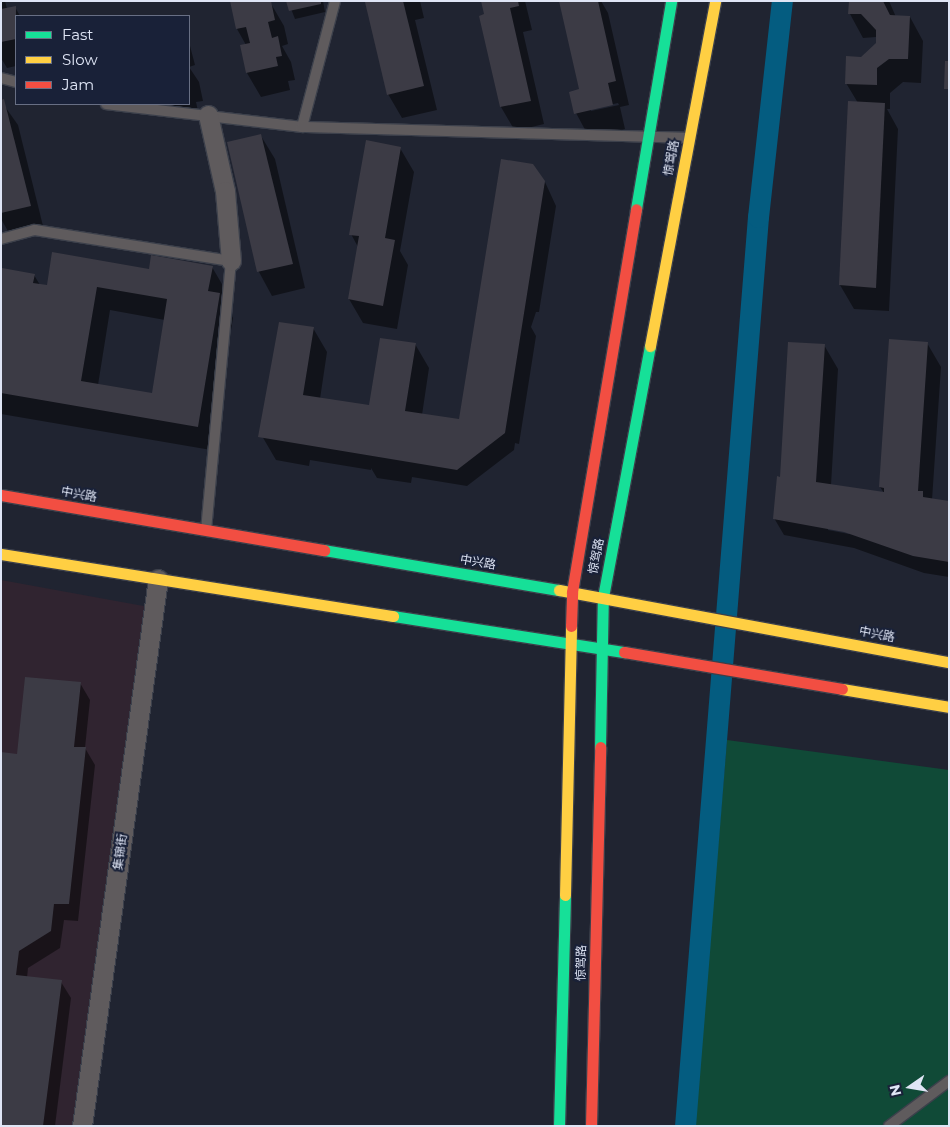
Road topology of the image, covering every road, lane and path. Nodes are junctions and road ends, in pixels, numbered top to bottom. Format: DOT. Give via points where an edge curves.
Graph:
graph roads {
  1 [pos="335,1"];
  2 [pos="671,1"];
  3 [pos="715,1"];
  4 [pos="1,78"];
  5 [pos="15,82"];
  6 [pos="115,105"];
  7 [pos="208,115"];
  8 [pos="302,128"];
  9 [pos="646,138"];
  10 [pos="689,138"];
  11 [pos="1,239"];
  12 [pos="231,261"];
  13 [pos="1,495"];
  14 [pos="206,530"];
  15 [pos="1,554"];
  16 [pos="158,579"];
  17 [pos="572,592"];
  18 [pos="603,597"];
  19 [pos="572,644"];
  20 [pos="600,648"];
  21 [pos="949,662"];
  22 [pos="949,707"];
  23 [pos="949,1082"];
  24 [pos="82,1126"];
  25 [pos="559,1126"];
  26 [pos="591,1126"];
  27 [pos="889,1126"];
  1 -- 8 [label="lane"];
  2 -- 9 [label="main road, 惊驾路"];
  3 -- 10 [label="main road, 惊驾路"];
  4 -- 5 [label="lane"];
  6 -- 7 [label="lane"];
  7 -- 8 [label="lane"];
  7 -- 12 [label="street" via="225,191"];
  8 -- 9 [label="lane"];
  9 -- 10 [label="lane"];
  9 -- 17 [label="main road, 惊驾路"];
  10 -- 18 [label="main road, 惊驾路"];
  11 -- 12 [label="lane" via="35,230"];
  12 -- 14 [label="lane"];
  13 -- 14 [label="main road, 中兴路"];
  14 -- 17 [label="main road, 中兴路"];
  15 -- 16 [label="main road"];
  16 -- 19 [label="main road"];
  16 -- 24 [label="street, 集锦街"];
  17 -- 18 [label="main road, 中兴路"];
  17 -- 19 [label="main road, 惊驾路"];
  18 -- 20 [label="main road, 惊驾路"];
  18 -- 21 [label="main road, 中兴路"];
  19 -- 20 [label="main road"];
  19 -- 25 [label="main road, 惊驾路"];
  20 -- 22 [label="main road"];
  20 -- 26 [label="main road, 惊驾路"];
  23 -- 27 [label="lane"];
}
